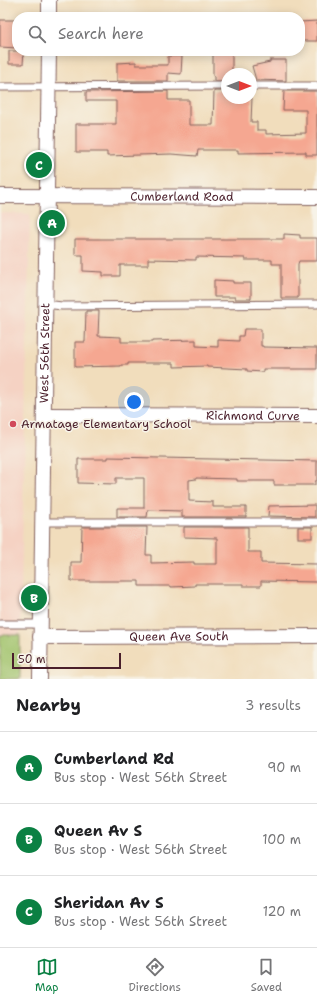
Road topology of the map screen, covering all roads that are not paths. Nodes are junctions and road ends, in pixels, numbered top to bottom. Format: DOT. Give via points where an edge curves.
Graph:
graph roads {
  1 [pos="49,0"];
  2 [pos="49,12"];
  3 [pos="49,56"];
  4 [pos="221,86"];
  5 [pos="257,86"];
  6 [pos="317,86"];
  7 [pos="0,87"];
  8 [pos="49,87"];
  9 [pos="0,196"];
  10 [pos="47,196"];
  11 [pos="317,197"];
  12 [pos="46,304"];
  13 [pos="317,304"];
  14 [pos="44,415"];
  15 [pos="317,416"];
  16 [pos="43,522"];
  17 [pos="317,522"];
  18 [pos="0,624"];
  19 [pos="41,630"];
  20 [pos="317,636"];
  21 [pos="40,679"];
  1 -- 2 [label="street"];
  3 -- 8 [label="street, West 56th Street"];
  4 -- 8 [label="lane"];
  5 -- 6 [label="lane"];
  7 -- 8 [label="lane"];
  8 -- 10 [label="street, West 56th Street"];
  9 -- 10 [label="street, Cumberland Road"];
  10 -- 11 [label="street, Cumberland Road"];
  10 -- 12 [label="street, West 56th Street"];
  12 -- 13 [label="lane"];
  12 -- 14 [label="street, West 56th Street"];
  14 -- 15 [label="street, Richmond Curve"];
  14 -- 16 [label="street, West 56th Street"];
  16 -- 17 [label="lane"];
  16 -- 19 [label="street, West 56th Street"];
  18 -- 19 [label="lane"];
  19 -- 20 [label="street, Queen Ave South"];
  19 -- 21 [label="street, West 56th Street"];
}
